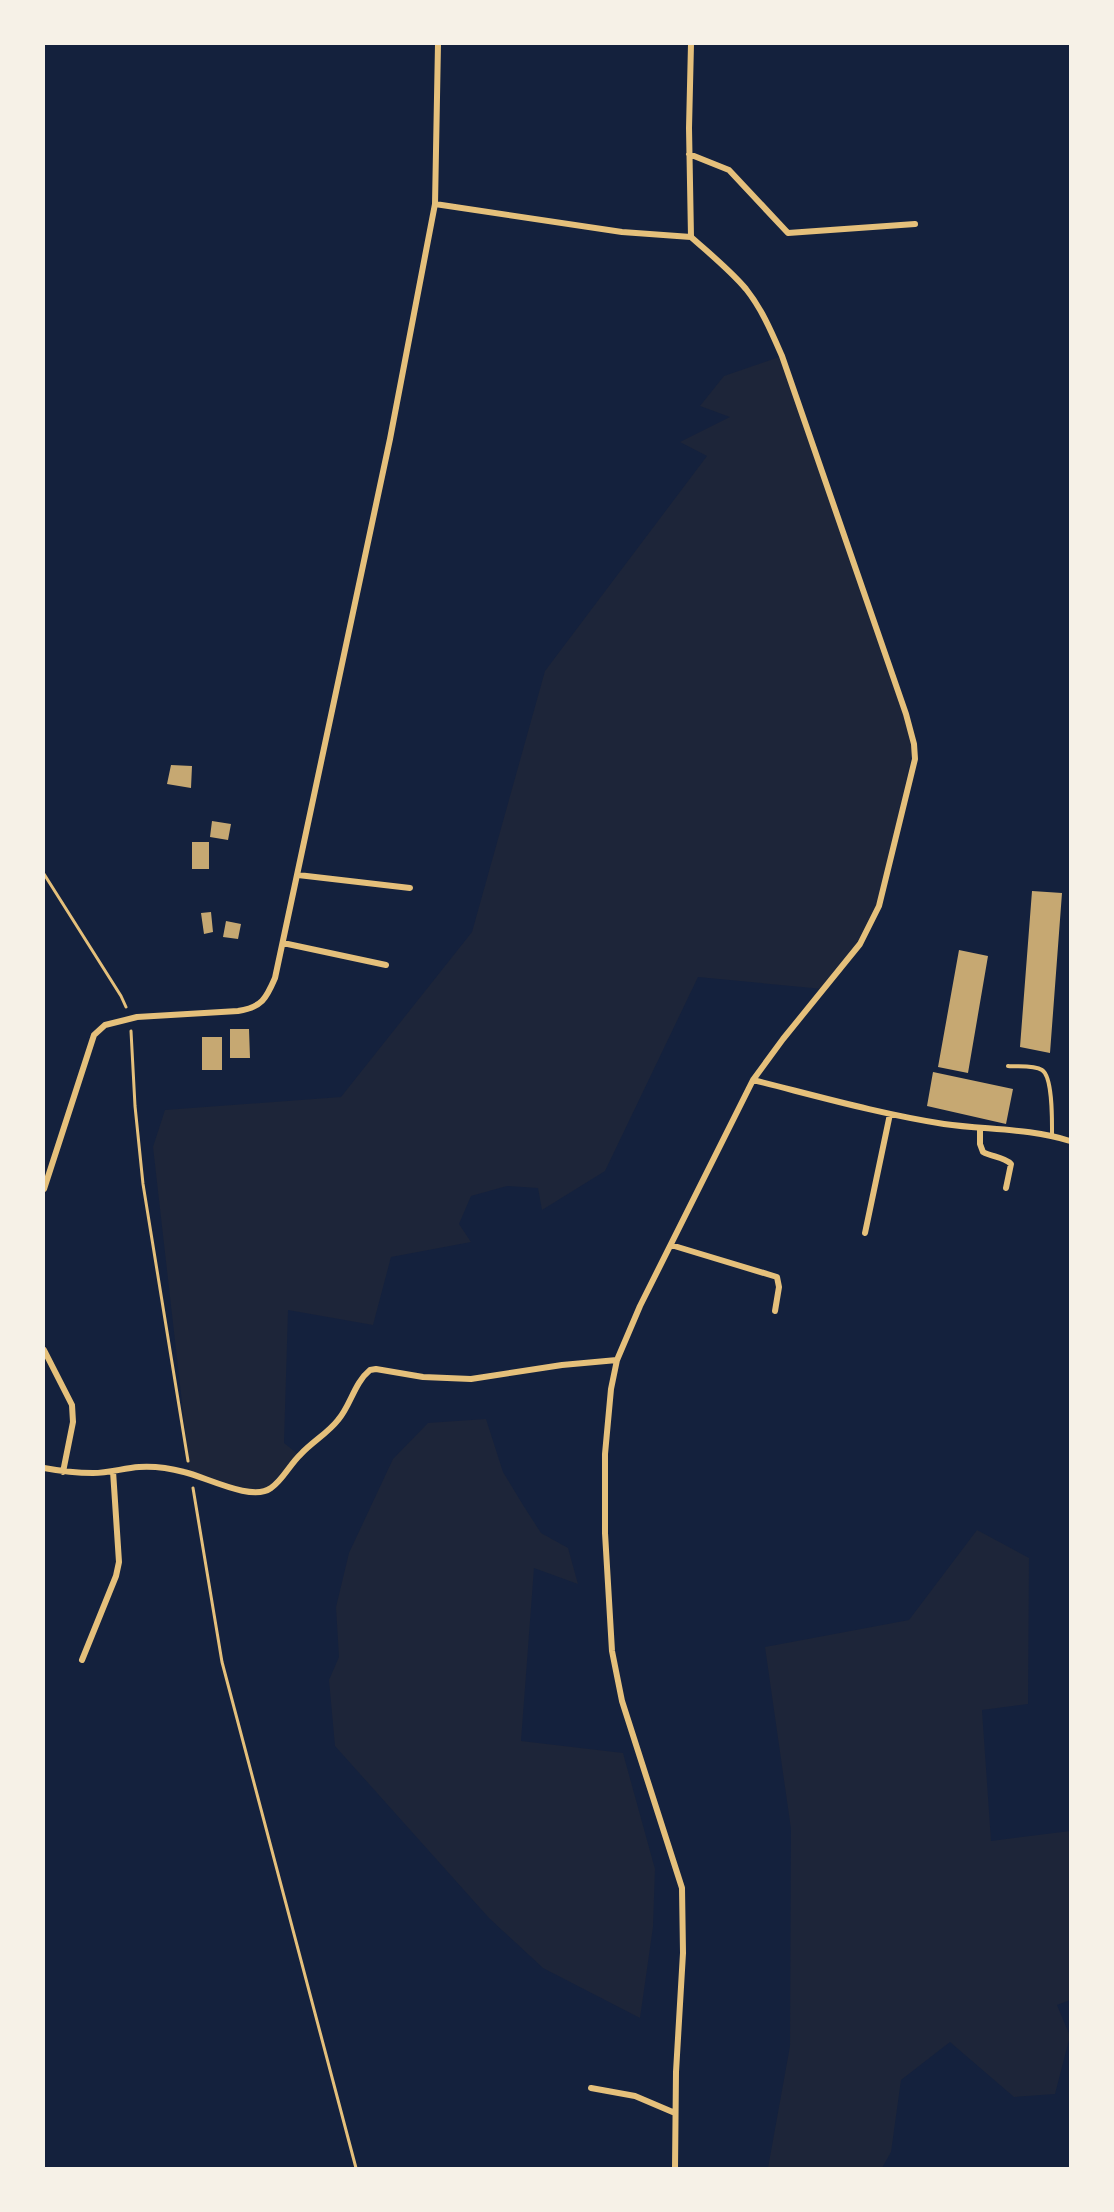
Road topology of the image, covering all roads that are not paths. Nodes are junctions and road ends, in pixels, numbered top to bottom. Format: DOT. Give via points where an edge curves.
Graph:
graph roads {
  1 [pos="438,44"];
  2 [pos="691,44"];
  3 [pos="689,154"];
  4 [pos="435,204"];
  5 [pos="915,224"];
  6 [pos="691,237"];
  7 [pos="298,875"];
  8 [pos="410,888"];
  9 [pos="283,943"];
  10 [pos="386,965"];
  11 [pos="1008,1066"];
  12 [pos="753,1080"];
  13 [pos="890,1114"];
  14 [pos="980,1128"];
  15 [pos="1052,1135"];
  16 [pos="1071,1141"];
  17 [pos="1006,1188"];
  18 [pos="44,1189"];
  19 [pos="865,1233"];
  20 [pos="671,1245"];
  21 [pos="775,1311"];
  22 [pos="44,1350"];
  23 [pos="617,1359"];
  24 [pos="44,1468"];
  25 [pos="113,1471"];
  26 [pos="63,1472"];
  27 [pos="82,1660"];
  28 [pos="591,2088"];
  29 [pos="675,2113"];
  30 [pos="675,2169"];
  1 -- 4 [label="street"];
  2 -- 3 [label="street"];
  3 -- 5 [label="street" via="729,170 788,233"];
  3 -- 6 [label="street"];
  4 -- 6 [label="street" via="622,232"];
  4 -- 7 [label="street"];
  6 -- 12 [label="street" via="747,290 782,356 914,744 912,774 879,906 870,927"];
  7 -- 8 [label="street"];
  7 -- 9 [label="street"];
  9 -- 10 [label="street"];
  9 -- 18 [label="street" via="275,978 263,1001 253,1009 127,1018 105,1025 94,1035"];
  11 -- 15 [label="lane" via="1044,1072"];
  12 -- 13 [label="street"];
  12 -- 20 [label="street"];
  13 -- 14 [label="street"];
  13 -- 19 [label="street"];
  14 -- 15 [label="street"];
  14 -- 17 [label="street" via="983,1152 1011,1164"];
  15 -- 16 [label="street"];
  20 -- 21 [label="street" via="777,1277"];
  20 -- 23 [label="street"];
  22 -- 26 [label="street" via="72,1405 73,1422"];
  23 -- 25 [label="street" via="471,1379 370,1370 339,1420 299,1455 270,1489 254,1493 169,1469 138,1467"];
  23 -- 29 [label="street" via="605,1454 612,1651 622,1701 682,1888 683,1953"];
  24 -- 26 [label="street"];
  25 -- 26 [label="street"];
  25 -- 27 [label="street" via="119,1562"];
  28 -- 29 [label="street" via="634,2096"];
  29 -- 30 [label="street"];
}
